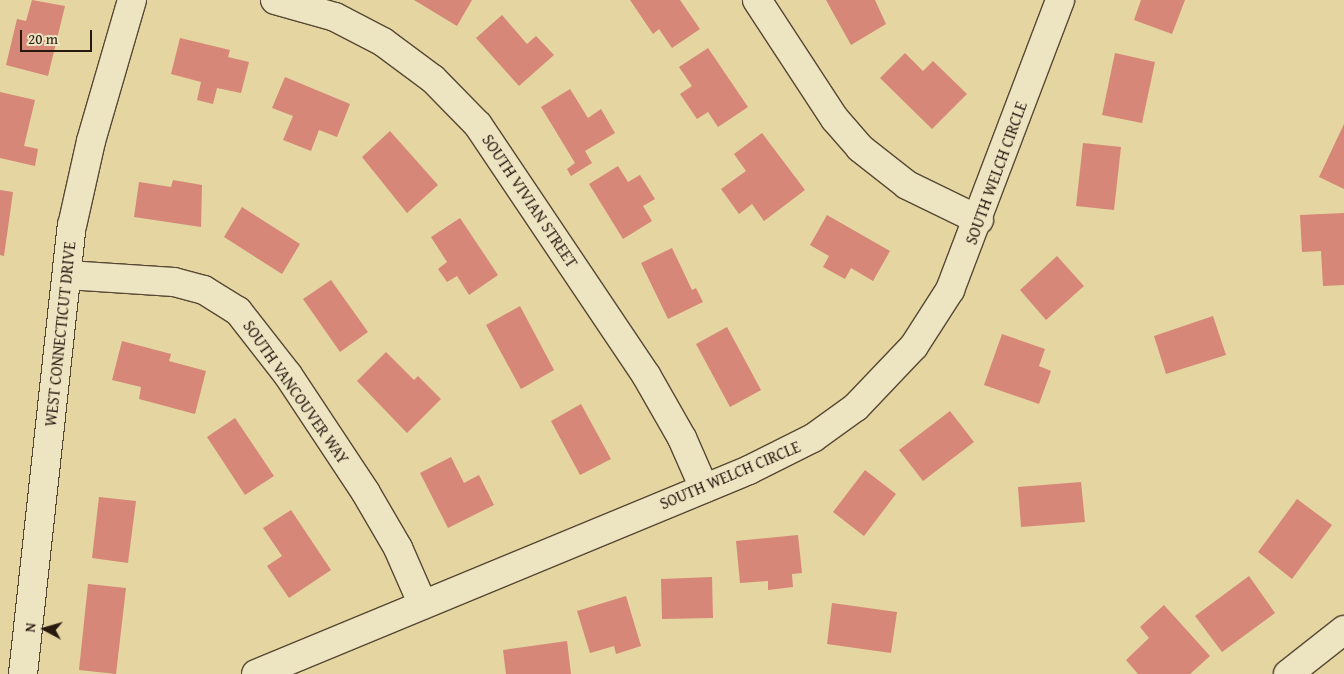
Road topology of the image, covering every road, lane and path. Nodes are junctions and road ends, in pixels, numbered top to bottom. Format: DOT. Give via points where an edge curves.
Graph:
graph roads {
  1 [pos="132,0"];
  2 [pos="276,0"];
  3 [pos="757,0"];
  4 [pos="1060,0"];
  5 [pos="979,220"];
  6 [pos="67,275"];
  7 [pos="704,488"];
  8 [pos="423,605"];
  9 [pos="1344,630"];
  10 [pos="1294,672"];
  11 [pos="23,674"];
  12 [pos="256,674"];
  1 -- 6 [label="street, WEST CONNECTICUT DRIVE" via="79,188"];
  2 -- 7 [label="street, SOUTH VIVIAN STREET" via="334,17 383,42 433,79 472,118 506,161 646,375 682,438"];
  3 -- 5 [label="street" via="835,119 860,148 907,186"];
  4 -- 5 [label="street, SOUTH WELCH CIRCLE"];
  5 -- 7 [label="street, SOUTH WELCH CIRCLE" via="940,310 878,387 813,438"];
  6 -- 8 [label="street, SOUTH VANCOUVER WAY" via="174,282 204,290 238,311 288,375 366,493 398,548"];
  6 -- 11 [label="street, WEST CONNECTICUT DRIVE"];
  7 -- 8 [label="street, SOUTH WELCH CIRCLE"];
  8 -- 12 [label="street, SOUTH WELCH CIRCLE"];
  9 -- 10 [label="street"];
}
